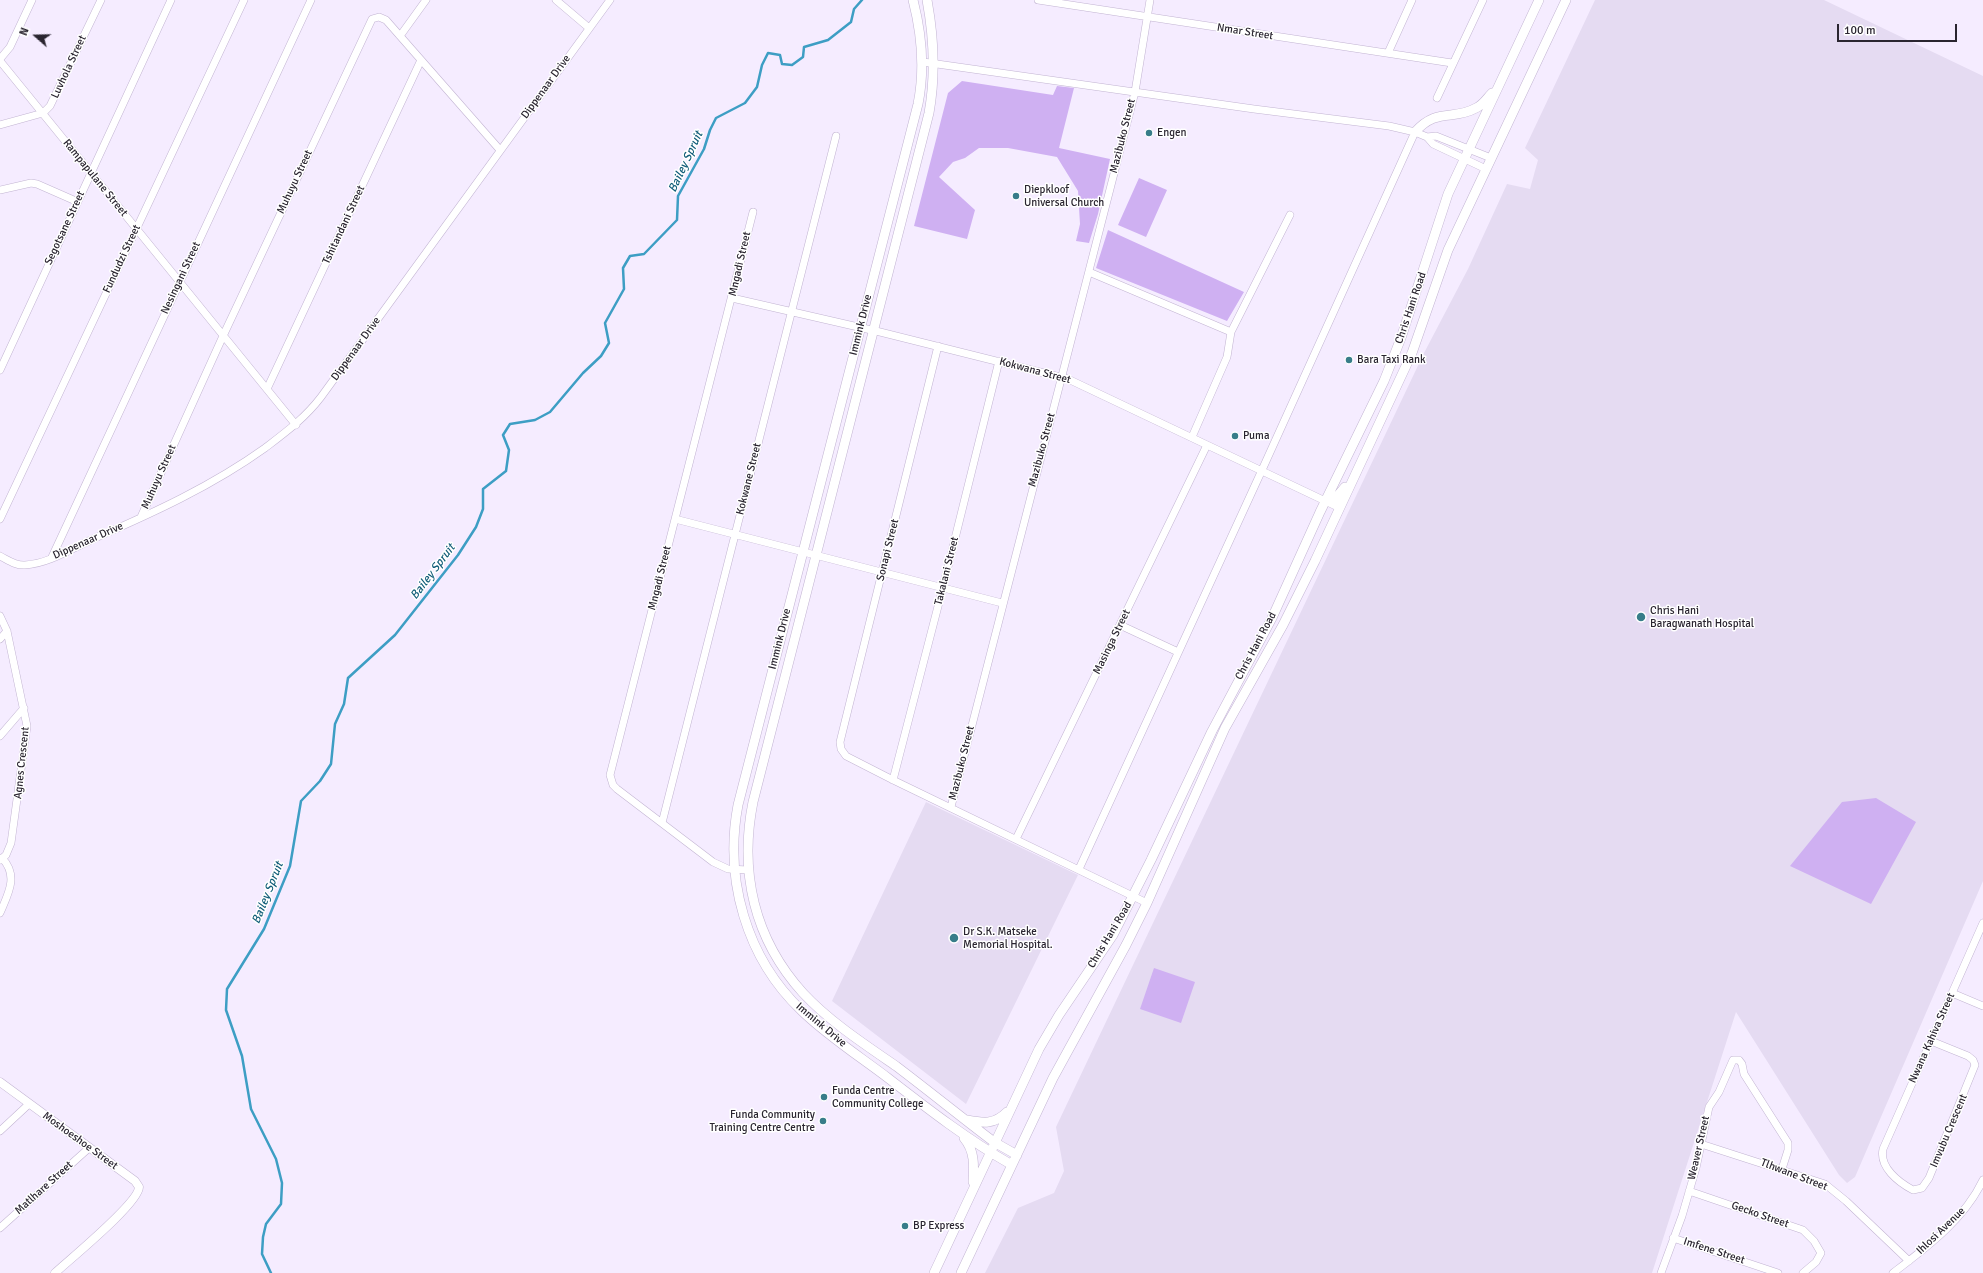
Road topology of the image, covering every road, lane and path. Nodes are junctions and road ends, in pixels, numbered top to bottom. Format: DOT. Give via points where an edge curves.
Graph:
graph roads {
  1 [pos="32,0"];
  2 [pos="101,0"];
  3 [pos="171,0"];
  4 [pos="244,0"];
  5 [pos="311,0"];
  6 [pos="426,0"];
  7 [pos="556,0"];
  8 [pos="610,0"];
  9 [pos="913,0"];
  10 [pos="927,0"];
  11 [pos="1038,0"];
  12 [pos="1150,0"];
  13 [pos="1412,0"];
  14 [pos="1483,0"];
  15 [pos="1539,0"];
  16 [pos="1566,0"];
  17 [pos="1064,2"];
  18 [pos="1147,16"];
  19 [pos="589,28"];
  20 [pos="400,36"];
  21 [pos="1388,53"];
  22 [pos="0,60"];
  23 [pos="422,60"];
  24 [pos="923,62"];
  25 [pos="935,62"];
  26 [pos="1452,63"];
  27 [pos="1497,88"];
  28 [pos="1135,92"];
  29 [pos="1437,98"];
  30 [pos="43,113"];
  31 [pos="0,125"];
  32 [pos="1415,132"];
  33 [pos="836,136"];
  34 [pos="1426,137"];
  35 [pos="1469,149"];
  36 [pos="500,150"];
  37 [pos="1491,158"];
  38 [pos="1464,159"];
  39 [pos="1486,169"];
  40 [pos="91,173"];
  41 [pos="0,190"];
  42 [pos="78,202"];
  43 [pos="753,212"];
  44 [pos="1290,215"];
  45 [pos="136,228"];
  46 [pos="1089,272"];
  47 [pos="180,282"];
  48 [pos="732,298"];
  49 [pos="792,310"];
  50 [pos="860,327"];
  51 [pos="874,330"];
  52 [pos="1231,332"];
  53 [pos="223,336"];
  54 [pos="938,346"];
  55 [pos="998,362"];
  56 [pos="0,370"];
  57 [pos="1061,377"];
  58 [pos="267,389"];
  59 [pos="296,425"];
  60 [pos="1192,437"];
  61 [pos="1207,444"];
  62 [pos="1367,450"];
  63 [pos="1262,470"];
  64 [pos="1325,501"];
  65 [pos="1340,508"];
  66 [pos="141,517"];
  67 [pos="0,519"];
  68 [pos="675,519"];
  69 [pos="735,534"];
  70 [pos="803,553"];
  71 [pos="0,556"];
  72 [pos="815,556"];
  73 [pos="52,557"];
  74 [pos="883,572"];
  75 [pos="943,587"];
  76 [pos="1002,603"];
  77 [pos="0,616"];
  78 [pos="1120,625"];
  79 [pos="7,631"];
  80 [pos="0,639"];
  81 [pos="1178,652"];
  82 [pos="24,708"];
  83 [pos="0,736"];
  84 [pos="893,780"];
  85 [pos="951,807"];
  86 [pos="662,822"];
  87 [pos="1016,839"];
  88 [pos="1,859"];
  89 [pos="1079,869"];
  90 [pos="735,870"];
  91 [pos="748,870"];
  92 [pos="1133,896"];
  93 [pos="1147,903"];
  94 [pos="0,913"];
  95 [pos="1983,923"];
  96 [pos="1952,993"];
  97 [pos="1983,1006"];
  98 [pos="1931,1041"];
  99 [pos="0,1082"];
  100 [pos="29,1104"];
  101 [pos="1011,1108"];
  102 [pos="966,1120"];
  103 [pos="0,1131"];
  104 [pos="959,1132"];
  105 [pos="994,1142"];
  106 [pos="1701,1144"];
  107 [pos="88,1148"];
  108 [pos="990,1153"];
  109 [pos="1882,1154"];
  110 [pos="1017,1155"];
  111 [pos="1012,1166"];
  112 [pos="1782,1169"];
  113 [pos="1983,1180"];
  114 [pos="973,1188"];
  115 [pos="1689,1192"];
  116 [pos="0,1228"];
  117 [pos="1673,1238"];
  118 [pos="1909,1261"];
  119 [pos="55,1273"];
  120 [pos="934,1273"];
  121 [pos="962,1273"];
  122 [pos="1661,1273"];
  123 [pos="1778,1273"];
  124 [pos="1803,1273"];
  125 [pos="1893,1273"];
  1 -- 22 [label="street" via="10,47"];
  2 -- 30 [label="street, Luvhola Street" via="53,102"];
  3 -- 40 [label="street, Segotsane Street"];
  4 -- 45 [label="street, Fundudzi Street"];
  5 -- 47 [label="street, Nesingani Street"];
  6 -- 20 [label="street"];
  7 -- 19 [label="street"];
  8 -- 19 [label="street, Dippenaar Drive"];
  9 -- 24 [label="main road, Immink Drive" via="920,26"];
  10 -- 25 [label="main road, Immink Drive"];
  11 -- 17 [label="street, Nmar Street"];
  12 -- 18 [label="street, Mazibuko Street"];
  13 -- 21 [label="street"];
  14 -- 26 [label="street"];
  15 -- 27 [label="main road, Chris Hani Road"];
  16 -- 37 [label="main road, Chris Hani Road"];
  17 -- 18 [label="street, Nmar Street"];
  18 -- 21 [label="street, Nmar Street"];
  18 -- 28 [label="street, Mazibuko Street"];
  19 -- 36 [label="street, Dippenaar Drive"];
  20 -- 23 [label="street, Muhuyu Street"];
  20 -- 53 [label="street, Muhuyu Street" via="384,19 375,18 370,22"];
  21 -- 26 [label="street, Nmar Street"];
  22 -- 30 [label="street, Rampapulane Street"];
  23 -- 36 [label="street, Muhuyu Street"];
  23 -- 58 [label="street, Tshitandani Street"];
  24 -- 25 [label="street"];
  24 -- 50 [label="main road, Immink Drive" via="918,104"];
  25 -- 28 [label="street"];
  25 -- 51 [label="main road, Immink Drive" via="929,113"];
  26 -- 29 [label="street"];
  27 -- 32 [label="main road" via="1476,108 1431,118 1423,122"];
  27 -- 35 [label="main road, Chris Hani Road"];
  28 -- 32 [label="street" via="1388,126"];
  28 -- 46 [label="street, Mazibuko Street"];
  30 -- 31 [label="street"];
  30 -- 40 [label="street, Rampapulane Street"];
  32 -- 34 [label="street"];
  32 -- 63 [label="street"];
  33 -- 49 [label="street, Kokwane Street"];
  34 -- 35 [label="street" via="1436,136"];
  34 -- 38 [label="street" via="1433,144"];
  35 -- 37 [label="street"];
  35 -- 38 [label="main road, Chris Hani Road"];
  36 -- 59 [label="street, Dippenaar Drive" via="321,397"];
  37 -- 39 [label="main road, Chris Hani Road"];
  38 -- 39 [label="street"];
  38 -- 64 [label="main road, Chris Hani Road" via="1448,194 1390,368"];
  39 -- 62 [label="main road, Chris Hani Road" via="1448,250 1412,353"];
  40 -- 42 [label="street, Segotsane Street"];
  40 -- 45 [label="street, Rampapulane Street"];
  41 -- 42 [label="street" via="31,183 38,184"];
  42 -- 56 [label="street, Segotsane Street"];
  43 -- 48 [label="street, Mngadi Street"];
  44 -- 52 [label="street"];
  45 -- 47 [label="street, Rampapulane Street"];
  45 -- 67 [label="street, Fundudzi Street"];
  46 -- 52 [label="street"];
  46 -- 57 [label="street, Mazibuko Street"];
  47 -- 53 [label="street, Rampapulane Street"];
  47 -- 73 [label="street, Nesingani Street"];
  48 -- 49 [label="street, Kokwana Street"];
  48 -- 68 [label="street, Mngadi Street"];
  49 -- 50 [label="street, Kokwana Street"];
  49 -- 69 [label="street, Kokwane Street"];
  50 -- 51 [label="street, Kokwana Street"];
  50 -- 70 [label="main road, Immink Drive"];
  51 -- 54 [label="street, Kokwana Street"];
  51 -- 72 [label="main road, Immink Drive"];
  52 -- 60 [label="street" via="1227,357"];
  53 -- 58 [label="street, Rampapulane Street"];
  53 -- 66 [label="street, Muhuyu Street"];
  54 -- 55 [label="street, Kokwana Street"];
  54 -- 74 [label="street, Sonapi Street"];
  55 -- 57 [label="street, Kokwana Street"];
  55 -- 75 [label="street, Takalani Street"];
  57 -- 60 [label="street, Kokwana Street"];
  57 -- 76 [label="street, Mazibuko Street"];
  58 -- 59 [label="street, Rampapulane Street"];
  59 -- 66 [label="street, Dippenaar Drive" via="211,483"];
  60 -- 61 [label="street, Kokwana Street"];
  61 -- 63 [label="street, Kokwana Street"];
  61 -- 78 [label="street, Masinga Street"];
  62 -- 64 [label="main road" via="1339,496 1334,500"];
  62 -- 65 [label="main road, Chris Hani Road"];
  63 -- 64 [label="street, Kokwana Street"];
  63 -- 81 [label="street"];
  64 -- 65 [label="street, Kokwana Street"];
  64 -- 92 [label="main road, Chris Hani Road" via="1262,638 1212,732"];
  65 -- 93 [label="main road, Chris Hani Road" via="1284,625 1225,728"];
  66 -- 73 [label="street, Dippenaar Drive"];
  68 -- 69 [label="street"];
  68 -- 86 [label="street, Mngadi Street" via="610,775 617,789"];
  69 -- 70 [label="street"];
  69 -- 86 [label="street, Kokwane Street"];
  70 -- 72 [label="street"];
  70 -- 90 [label="main road, Immink Drive" via="738,805 734,832"];
  71 -- 73 [label="street, Dippenaar Drive" via="23,565"];
  72 -- 74 [label="street"];
  72 -- 91 [label="main road, Immink Drive" via="753,802 748,831"];
  74 -- 75 [label="street"];
  74 -- 84 [label="street, Sonapi Street" via="840,742 843,753"];
  75 -- 76 [label="street"];
  75 -- 84 [label="street, Takalani Street"];
  76 -- 85 [label="street, Mazibuko Street"];
  77 -- 79 [label="street, Agnes Crescent"];
  78 -- 81 [label="street"];
  78 -- 87 [label="street, Masinga Street"];
  79 -- 80 [label="street"];
  79 -- 82 [label="street, Agnes Crescent"];
  81 -- 89 [label="street"];
  82 -- 83 [label="street"];
  82 -- 88 [label="street, Agnes Crescent" via="27,734 16,812 11,843 6,856"];
  84 -- 85 [label="street"];
  85 -- 87 [label="street"];
  86 -- 90 [label="street, Mngadi Street" via="718,866"];
  87 -- 89 [label="street"];
  88 -- 94 [label="street" via="10,866 12,879"];
  89 -- 92 [label="street"];
  90 -- 91 [label="street, Mngadi Street"];
  90 -- 104 [label="main road, Immink Drive" via="740,904 752,938 766,965 792,1001 830,1035"];
  91 -- 102 [label="main road, Immink Drive" via="755,905 768,941 779,961 803,993 843,1027"];
  92 -- 93 [label="street"];
  92 -- 101 [label="main road, Chris Hani Road" via="1112,936 1039,1049"];
  93 -- 110 [label="main road, Chris Hani Road" via="1057,1071"];
  95 -- 96 [label="street, Nwana Kahiva Street"];
  96 -- 97 [label="street"];
  96 -- 98 [label="street, Nwana Kahiva Street"];
  98 -- 109 [label="street, Nwana Kahiva Street"];
  98 -- 109 [label="street, Imvubu Crescent" via="1970,1057 1975,1065 1926,1184 1915,1190 1905,1185 1884,1165"];
  99 -- 100 [label="street, Moshoeshoe Street"];
  100 -- 103 [label="street"];
  100 -- 107 [label="street, Moshoeshoe Street"];
  101 -- 102 [label="main road" via="995,1121 985,1123"];
  101 -- 105 [label="main road, Chris Hani Road"];
  102 -- 105 [label="main road, Immink Drive"];
  104 -- 108 [label="main road, Immink Drive"];
  104 -- 114 [label="main road" via="971,1149 974,1162"];
  105 -- 108 [label="main road, Chris Hani Road"];
  105 -- 110 [label="main road, Immink Drive"];
  106 -- 112 [label="street, Tlhwane Street"];
  106 -- 112 [label="street, Weaver Street" via="1709,1107 1719,1092 1732,1061 1739,1060 1744,1074 1789,1145"];
  106 -- 115 [label="street, Weaver Street"];
  107 -- 116 [label="street, Matlhare Street"];
  107 -- 119 [label="street, Moshoeshoe Street" via="137,1184 139,1190 126,1208"];
  108 -- 111 [label="main road, Immink Drive"];
  108 -- 114 [label="main road, Chris Hani Road"];
  110 -- 111 [label="main road, Chris Hani Road"];
  111 -- 121 [label="main road, Chris Hani Road"];
  112 -- 118 [label="street, Tlhwane Street" via="1825,1184"];
  113 -- 118 [label="street, Ihlosi Avenue" via="1958,1217"];
  114 -- 120 [label="main road, Chris Hani Road"];
  115 -- 117 [label="street, Weaver Street"];
  115 -- 124 [label="street, Gecko Street" via="1799,1228 1807,1233 1821,1253 1816,1262"];
  117 -- 122 [label="street, Weaver Street"];
  117 -- 123 [label="street, Imfene Street"];
  118 -- 125 [label="street, Ihlosi Avenue"];
}
